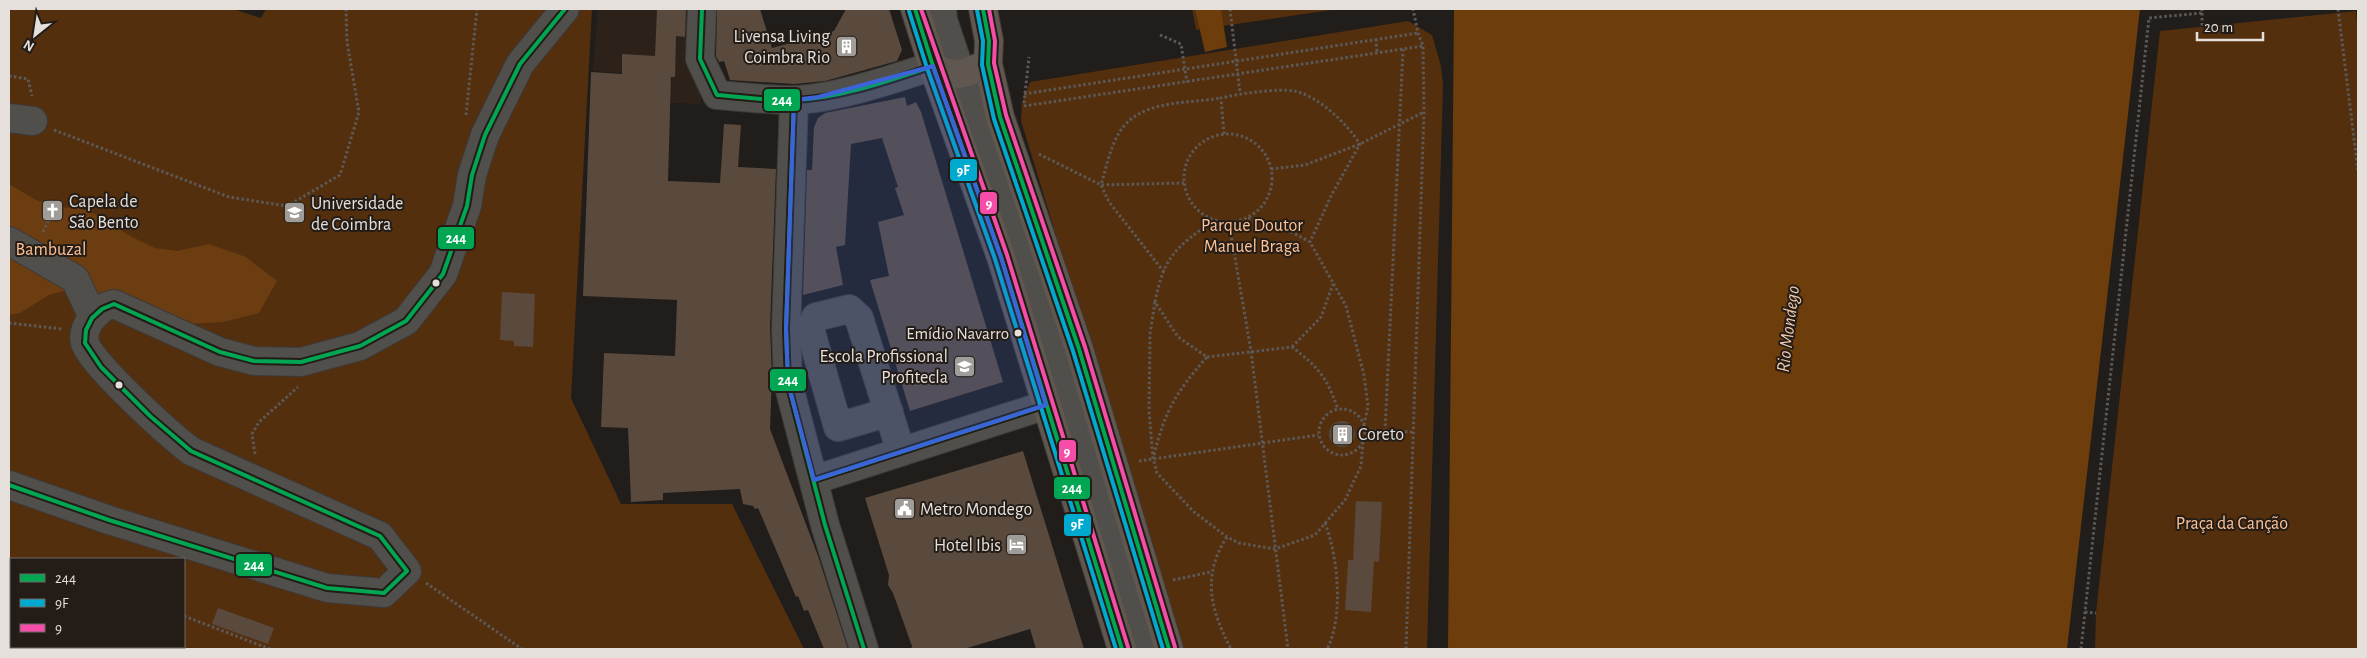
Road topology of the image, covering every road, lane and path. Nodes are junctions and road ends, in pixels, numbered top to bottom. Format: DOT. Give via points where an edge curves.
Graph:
graph roads {
  1 [pos="346,9"];
  2 [pos="565,9"];
  3 [pos="702,9"];
  4 [pos="915,9"];
  5 [pos="942,9"];
  6 [pos="983,9"];
  7 [pos="1230,9"];
  8 [pos="1413,9"];
  9 [pos="2202,9"];
  10 [pos="2338,9"];
  11 [pos="2202,14"];
  12 [pos="2202,26"];
  13 [pos="1418,33"];
  14 [pos="1160,35"];
  15 [pos="1376,39"];
  16 [pos="1423,46"];
  17 [pos="1403,49"];
  18 [pos="1377,53"];
  19 [pos="1029,57"];
  20 [pos="1236,61"];
  21 [pos="988,64"];
  22 [pos="933,66"];
  23 [pos="1186,69"];
  24 [pos="960,74"];
  25 [pos="1237,74"];
  26 [pos="9,76"];
  27 [pos="1188,82"];
  28 [pos="1240,93"];
  29 [pos="1024,94"];
  30 [pos="1221,98"];
  31 [pos="794,100"];
  32 [pos="1024,106"];
  33 [pos="1026,112"];
  34 [pos="1424,112"];
  35 [pos="21,120"];
  36 [pos="1400,124"];
  37 [pos="1224,134"];
  38 [pos="1360,144"];
  39 [pos="1036,145"];
  40 [pos="1271,169"];
  41 [pos="2358,170"];
  42 [pos="1184,183"];
  43 [pos="1101,185"];
  44 [pos="1247,218"];
  45 [pos="1214,220"];
  46 [pos="1229,223"];
  47 [pos="9,241"];
  48 [pos="1310,242"];
  49 [pos="1164,272"];
  50 [pos="1334,284"];
  51 [pos="1155,302"];
  52 [pos="9,323"];
  53 [pos="89,325"];
  54 [pos="798,329"];
  55 [pos="1292,346"];
  56 [pos="1251,351"];
  57 [pos="1207,357"];
  58 [pos="301,362"];
  59 [pos="1046,405"];
  60 [pos="1338,409"];
  61 [pos="889,412"];
  62 [pos="1364,425"];
  63 [pos="1365,430"];
  64 [pos="1385,431"];
  65 [pos="1412,432"];
  66 [pos="1318,435"];
  67 [pos="1363,440"];
  68 [pos="1262,443"];
  69 [pos="901,452"];
  70 [pos="1153,458"];
  71 [pos="1133,463"];
  72 [pos="244,477"];
  73 [pos="814,480"];
  74 [pos="9,485"];
  75 [pos="1325,523"];
  76 [pos="1227,537"];
  77 [pos="1275,549"];
  78 [pos="407,571"];
  79 [pos="1211,572"];
  80 [pos="1169,581"];
  81 [pos="2085,612"];
  82 [pos="2096,613"];
  83 [pos="185,616"];
  84 [pos="270,649"];
  85 [pos="522,649"];
  86 [pos="864,649"];
  87 [pos="1122,649"];
  88 [pos="1143,649"];
  89 [pos="1169,649"];
  90 [pos="1231,649"];
  91 [pos="1288,649"];
  92 [pos="1327,649"];
  93 [pos="1406,649"];
  94 [pos="2081,649"];
  1 -- 35 [label="path" via="347,42 359,112 346,157 340,174 287,206 230,197"];
  2 -- 58 [label="street" via="520,64 484,135 467,206 443,274 406,321 360,346"];
  3 -- 31 [label="street" via="700,58 717,95"];
  4 -- 22 [label="main road"];
  5 -- 24 [label="street"];
  6 -- 21 [label="main road" via="989,41"];
  7 -- 20 [label="path"];
  8 -- 13 [label="path"];
  9 -- 11 [label="path"];
  10 -- 41 [label="path"];
  11 -- 12 [label="path"];
  11 -- 81 [label="path" via="2149,18"];
  13 -- 15 [label="path"];
  13 -- 16 [label="path"];
  14 -- 23 [label="path" via="1181,44"];
  15 -- 18 [label="path"];
  15 -- 20 [label="path"];
  16 -- 17 [label="path"];
  16 -- 34 [label="path"];
  17 -- 18 [label="path"];
  17 -- 36 [label="path"];
  18 -- 25 [label="path"];
  19 -- 29 [label="path"];
  20 -- 23 [label="path"];
  20 -- 25 [label="path"];
  21 -- 24 [label="main road"];
  21 -- 89 [label="main road" via="1000,117 1079,349"];
  22 -- 24 [label="main road" via="948,75"];
  22 -- 31 [label="street" via="897,78"];
  22 -- 59 [label="main road" via="1001,257"];
  23 -- 27 [label="path"];
  23 -- 29 [label="path"];
  24 -- 88 [label="street" via="979,122 1056,356"];
  25 -- 27 [label="path"];
  25 -- 28 [label="path"];
  26 -- 35 [label="path" via="28,79 33,99"];
  27 -- 32 [label="path"];
  28 -- 30 [label="path"];
  28 -- 38 [label="path" via="1295,92 1329,110"];
  29 -- 32 [label="path"];
  30 -- 37 [label="path"];
  30 -- 43 [label="path" via="1152,108 1132,117 1119,133"];
  31 -- 54 [label="street"];
  32 -- 33 [label="path"];
  34 -- 36 [label="path"];
  34 -- 65 [label="path"];
  36 -- 38 [label="path"];
  36 -- 64 [label="path"];
  37 -- 40 [label="path" via="1245,138 1257,145"];
  37 -- 42 [label="path" via="1206,139 1196,147 1184,170"];
  38 -- 40 [label="path" via="1305,164"];
  38 -- 48 [label="path"];
  39 -- 43 [label="path" via="1039,154"];
  40 -- 44 [label="path" via="1272,184 1268,198 1260,210"];
  42 -- 43 [label="path"];
  42 -- 45 [label="path" via="1188,199 1199,212"];
  43 -- 49 [label="path" via="1109,202"];
  44 -- 46 [label="path"];
  44 -- 48 [label="path" via="1278,225"];
  45 -- 46 [label="path"];
  45 -- 49 [label="path" via="1180,245"];
  46 -- 56 [label="path"];
  47 -- 53 [label="street" via="75,279"];
  48 -- 50 [label="path"];
  49 -- 51 [label="path"];
  50 -- 55 [label="path" via="1321,316"];
  50 -- 62 [label="path" via="1346,306 1364,375 1368,406"];
  51 -- 57 [label="path" via="1178,337"];
  51 -- 70 [label="path" via="1150,334 1149,411"];
  52 -- 53 [label="path"];
  53 -- 58 [label="street" via="106,305 114,304 220,352 254,361"];
  53 -- 72 [label="street" via="85,344 168,434 190,451"];
  54 -- 61 [label="street" via="838,427"];
  54 -- 61 [label="street" via="816,317 849,309 859,318"];
  54 -- 73 [label="street" via="788,384"];
  55 -- 56 [label="path"];
  55 -- 60 [label="path" via="1325,377"];
  56 -- 57 [label="path"];
  56 -- 68 [label="path"];
  57 -- 70 [label="path" via="1180,388 1162,425"];
  58 -- 72 [label="path" via="298,387 259,422 252,434 255,460"];
  59 -- 69 [label="street"];
  59 -- 87 [label="main road"];
  60 -- 62 [label="path" via="1353,412"];
  60 -- 66 [label="path" via="1321,421"];
  61 -- 69 [label="street"];
  62 -- 63 [label="path"];
  63 -- 64 [label="path"];
  63 -- 67 [label="path"];
  64 -- 65 [label="path"];
  65 -- 93 [label="path"];
  66 -- 67 [label="path" via="1326,450 1343,455 1352,453"];
  66 -- 68 [label="path"];
  67 -- 75 [label="path" via="1362,466 1345,500"];
  68 -- 70 [label="path"];
  68 -- 77 [label="path"];
  69 -- 73 [label="street"];
  70 -- 71 [label="path"];
  70 -- 76 [label="path" via="1157,473 1193,510"];
  72 -- 78 [label="street" via="380,536"];
  73 -- 86 [label="street"];
  74 -- 78 [label="street" via="327,588 384,593"];
  75 -- 77 [label="path" via="1316,535"];
  75 -- 92 [label="path" via="1333,542 1336,588 1336,617"];
  76 -- 77 [label="path" via="1239,543"];
  76 -- 79 [label="path"];
  77 -- 91 [label="path"];
  78 -- 85 [label="path"];
  79 -- 80 [label="path"];
  79 -- 90 [label="path" via="1218,625"];
  81 -- 82 [label="path"];
  81 -- 94 [label="path"];
  83 -- 84 [label="path"];
}
